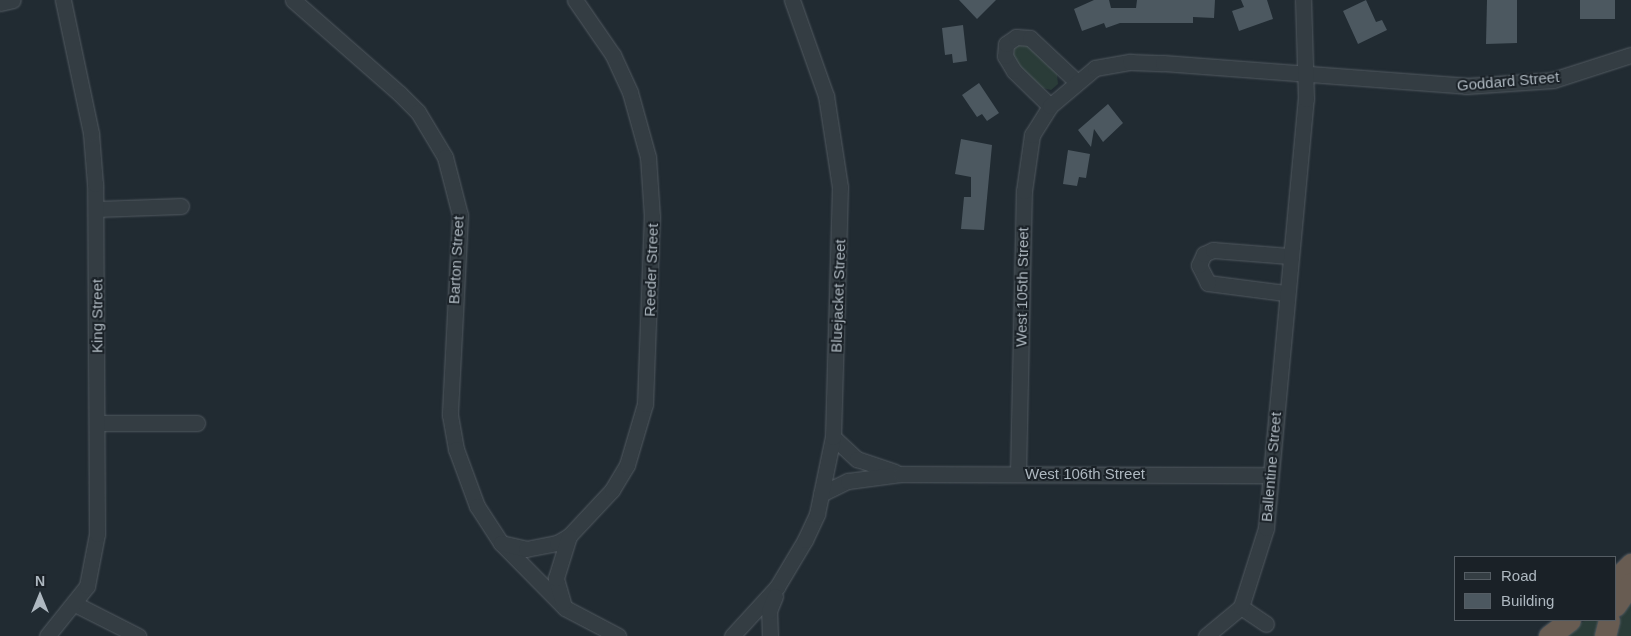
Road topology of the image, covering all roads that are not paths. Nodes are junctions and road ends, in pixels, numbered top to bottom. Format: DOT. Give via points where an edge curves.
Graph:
graph roads {
  1 [pos="14,0"];
  2 [pos="63,0"];
  3 [pos="293,0"];
  4 [pos="575,0"];
  5 [pos="792,0"];
  6 [pos="1303,0"];
  7 [pos="0,3"];
  8 [pos="1631,55"];
  9 [pos="1307,75"];
  10 [pos="1077,82"];
  11 [pos="1412,82"];
  12 [pos="1050,106"];
  13 [pos="180,206"];
  14 [pos="96,209"];
  15 [pos="1289,256"];
  16 [pos="1285,293"];
  17 [pos="97,423"];
  18 [pos="198,423"];
  19 [pos="833,437"];
  20 [pos="901,474"];
  21 [pos="1018,474"];
  22 [pos="1270,475"];
  23 [pos="821,494"];
  24 [pos="569,536"];
  25 [pos="501,543"];
  26 [pos="1631,564"];
  27 [pos="1616,579"];
  28 [pos="1631,583"];
  29 [pos="777,587"];
  30 [pos="75,604"];
  31 [pos="1616,605"];
  32 [pos="1241,607"];
  33 [pos="565,608"];
  34 [pos="1569,621"];
  35 [pos="1609,621"];
  36 [pos="1266,624"];
  37 [pos="48,636"];
  38 [pos="138,636"];
  39 [pos="618,636"];
  40 [pos="732,636"];
  41 [pos="770,636"];
  42 [pos="1206,636"];
  43 [pos="1550,636"];
  44 [pos="1605,636"];
  1 -- 7 [label="street"];
  2 -- 14 [label="street, King Street" via="91,133"];
  3 -- 25 [label="street, Barton Street" via="418,112 445,157 460,214 450,415 466,482"];
  4 -- 24 [label="street, Reeder Street" via="613,55 630,92 648,157 652,217 648,368 638,436 612,490"];
  5 -- 19 [label="street, Bluejacket Street" via="826,96 840,187"];
  6 -- 9 [label="street, Ballentine Street"];
  8 -- 11 [label="street, Goddard Street" via="1553,80 1466,86"];
  9 -- 10 [label="street, West 105th Street" via="1130,62 1095,68"];
  9 -- 11 [label="street, West 105th Street"];
  9 -- 15 [label="street, Ballentine Street"];
  10 -- 12 [label="street, West 105th Street"];
  10 -- 12 [label="street" via="1030,38 1016,36 1006,44 1005,56 1014,71"];
  12 -- 21 [label="street, West 105th Street" via="1032,134 1024,191"];
  13 -- 14 [label="street"];
  14 -- 17 [label="street, King Street"];
  15 -- 16 [label="street, Ballentine Street"];
  15 -- 16 [label="street" via="1213,250 1204,254 1200,265 1208,283"];
  16 -- 22 [label="street, Ballentine Street"];
  17 -- 18 [label="street"];
  17 -- 30 [label="street, King Street" via="97,534 93,569"];
  19 -- 20 [label="street, West 106th Street" via="857,459"];
  19 -- 23 [label="street, Bluejacket Street"];
  20 -- 21 [label="street, West 106th Street"];
  20 -- 23 [label="street, West 106th Street" via="848,481"];
  21 -- 22 [label="street, West 106th Street"];
  22 -- 32 [label="street, Ballentine Street" via="1266,528"];
  23 -- 29 [label="street, Bluejacket Street" via="805,540"];
  24 -- 25 [label="street, Reeder Street" via="557,543 526,549"];
  24 -- 33 [label="street, Reeder Street" via="556,578"];
  25 -- 33 [label="street, Barton Street"];
  26 -- 27 [label="highway"];
  28 -- 31 [label="highway"];
  29 -- 40 [label="street, Bluejacket Street"];
  29 -- 41 [label="street, Bluejacket Street" via="770,611"];
  30 -- 37 [label="street"];
  30 -- 38 [label="street"];
  32 -- 36 [label="street"];
  32 -- 42 [label="street"];
  33 -- 39 [label="street, Barton Street"];
  34 -- 43 [label="highway"];
  35 -- 44 [label="highway"];
}
